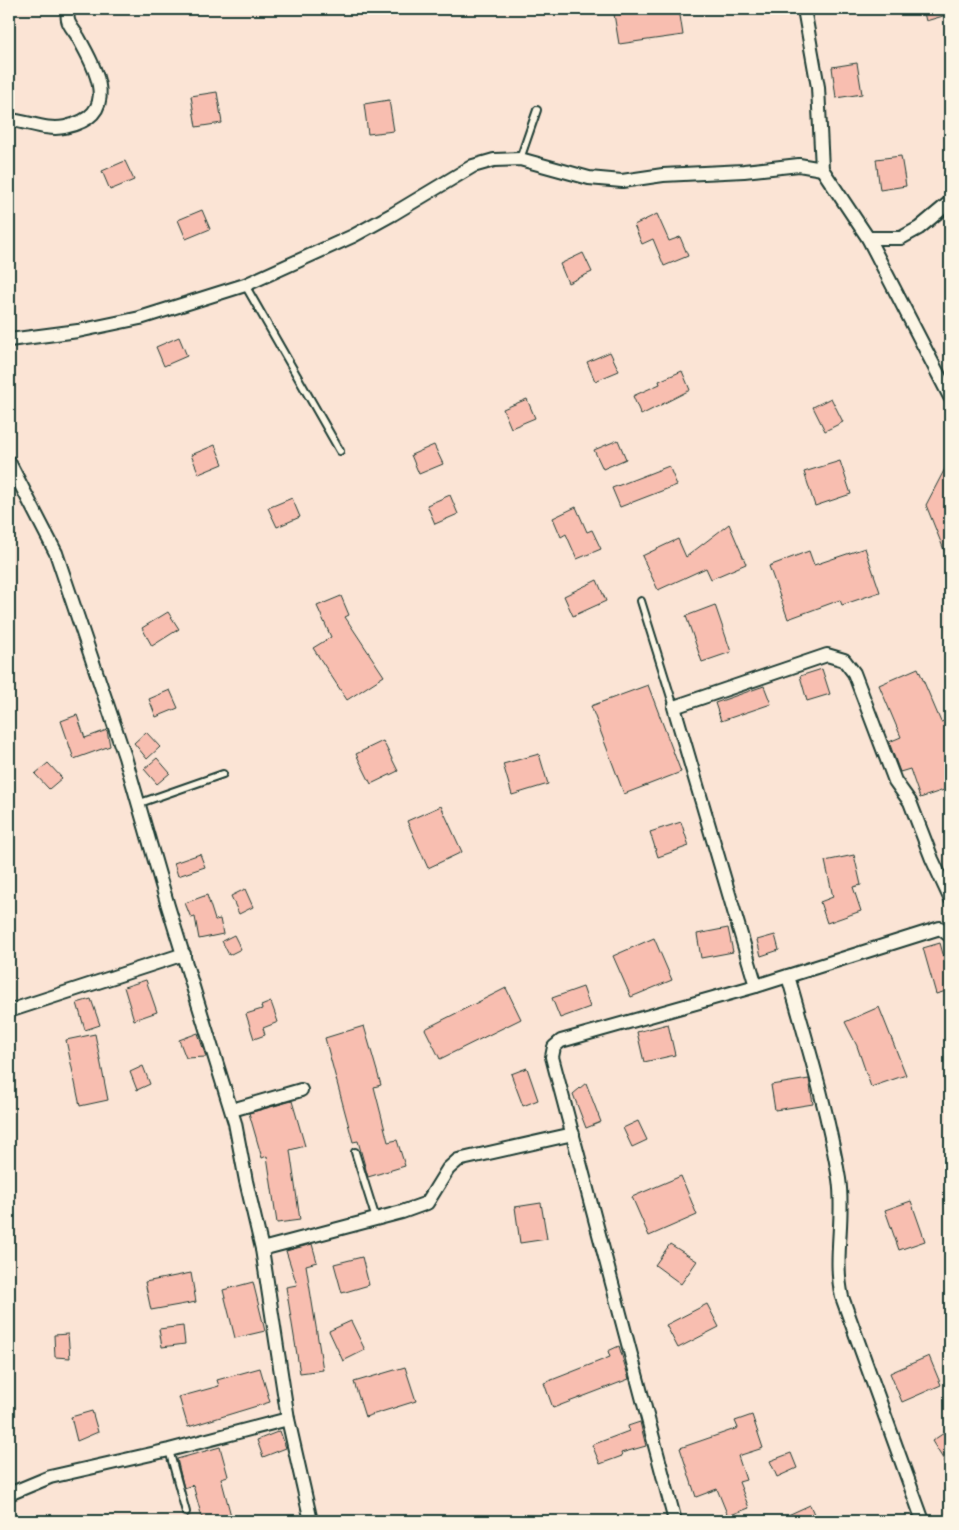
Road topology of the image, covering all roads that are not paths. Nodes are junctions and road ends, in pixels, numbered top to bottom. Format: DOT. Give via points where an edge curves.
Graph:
graph roads {
  1 [pos="68,9"];
  2 [pos="804,9"];
  3 [pos="537,110"];
  4 [pos="9,120"];
  5 [pos="520,160"];
  6 [pos="822,169"];
  7 [pos="950,202"];
  8 [pos="868,238"];
  9 [pos="245,285"];
  10 [pos="9,340"];
  11 [pos="950,397"];
  12 [pos="340,451"];
  13 [pos="9,462"];
  14 [pos="641,601"];
  15 [pos="674,707"];
  16 [pos="223,774"];
  17 [pos="140,803"];
  18 [pos="950,898"];
  19 [pos="950,934"];
  20 [pos="184,954"];
  21 [pos="788,976"];
  22 [pos="756,986"];
  23 [pos="9,1011"];
  24 [pos="301,1090"];
  25 [pos="232,1110"];
  26 [pos="573,1134"];
  27 [pos="355,1152"];
  28 [pos="376,1219"];
  29 [pos="262,1249"];
  30 [pos="288,1419"];
  31 [pos="169,1450"];
  32 [pos="9,1494"];
  33 [pos="186,1512"];
  34 [pos="312,1521"];
  35 [pos="675,1521"];
  36 [pos="923,1521"];
  1 -- 4 [label="street" via="68,20 100,87 100,101 90,117 65,127"];
  2 -- 6 [label="street" via="818,87"];
  3 -- 5 [label="lane"];
  5 -- 6 [label="street" via="589,178 622,181 799,165"];
  5 -- 9 [label="street" via="494,160 472,166 353,236"];
  6 -- 8 [label="street"];
  7 -- 8 [label="street" via="901,238"];
  8 -- 11 [label="street"];
  9 -- 10 [label="street" via="140,318 78,331"];
  9 -- 12 [label="lane"];
  13 -- 17 [label="street" via="56,553"];
  14 -- 15 [label="lane"];
  15 -- 18 [label="street" via="827,655 844,660 854,674 895,781 910,802"];
  15 -- 22 [label="street"];
  16 -- 17 [label="lane"];
  17 -- 20 [label="street"];
  19 -- 21 [label="street" via="940,928"];
  20 -- 23 [label="street"];
  20 -- 25 [label="street"];
  21 -- 22 [label="street"];
  21 -- 36 [label="street" via="823,1105 839,1179 842,1297"];
  22 -- 26 [label="street" via="561,1041 554,1047 552,1057"];
  24 -- 25 [label="street"];
  25 -- 29 [label="street"];
  26 -- 28 [label="street" via="458,1160 448,1169 426,1203"];
  26 -- 35 [label="street"];
  27 -- 28 [label="lane"];
  28 -- 29 [label="street"];
  29 -- 30 [label="street"];
  30 -- 31 [label="street"];
  30 -- 34 [label="street"];
  31 -- 32 [label="street" via="50,1477"];
  31 -- 33 [label="lane"];
}
